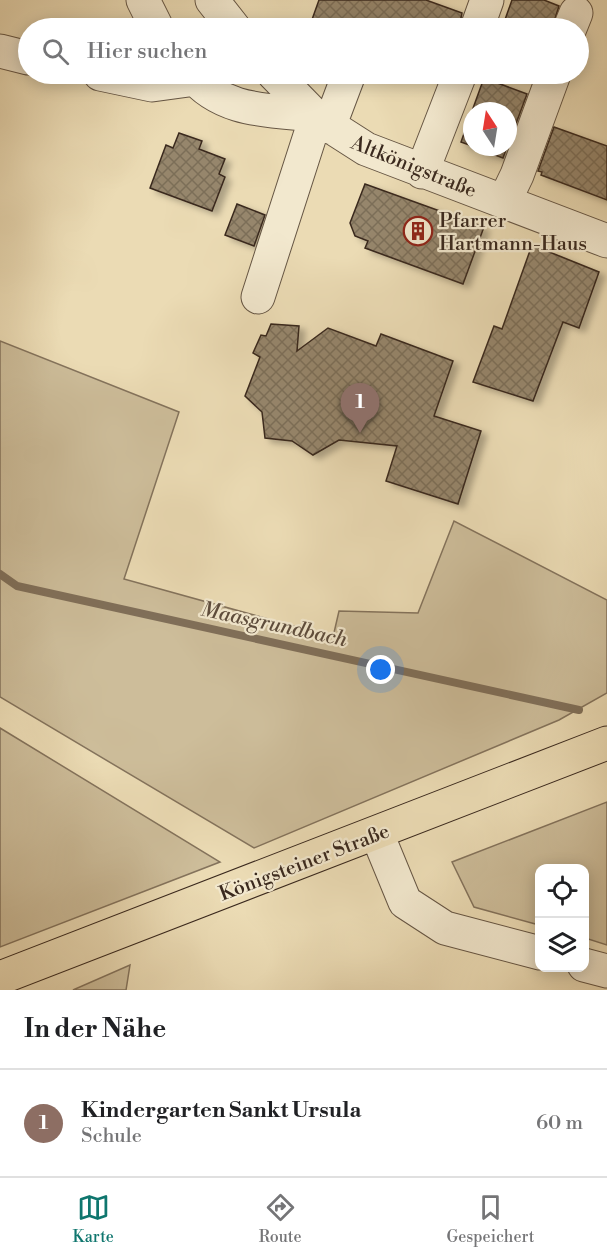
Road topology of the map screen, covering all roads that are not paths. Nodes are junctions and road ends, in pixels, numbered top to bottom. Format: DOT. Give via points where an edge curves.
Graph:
graph roads {
  1 [pos="143,0"];
  2 [pos="212,0"];
  3 [pos="487,0"];
  4 [pos="152,18"];
  5 [pos="226,18"];
  6 [pos="481,18"];
  7 [pos="0,51"];
  8 [pos="18,56"];
  9 [pos="202,84"];
  10 [pos="284,84"];
  11 [pos="342,84"];
  12 [pos="456,84"];
  13 [pos="550,84"];
  14 [pos="319,120"];
  15 [pos="422,172"];
  16 [pos="504,202"];
  17 [pos="607,241"];
  18 [pos="258,297"];
  19 [pos="607,743"];
  20 [pos="377,834"];
  21 [pos="535,952"];
  22 [pos="589,966"];
  23 [pos="607,971"];
  24 [pos="0,978"];
  1 -- 4 [label="street"];
  2 -- 5 [label="street"];
  3 -- 6 [label="street"];
  7 -- 8 [label="street"];
  9 -- 14 [label="street" via="216,97 240,106"];
  10 -- 14 [label="street, Altkönigstraße"];
  11 -- 14 [label="street"];
  12 -- 15 [label="street"];
  13 -- 16 [label="street" via="518,175"];
  14 -- 15 [label="street, Altkönigstraße" via="366,149"];
  14 -- 18 [label="street"];
  15 -- 16 [label="street, Altkönigstraße"];
  16 -- 17 [label="street, Altkönigstraße"];
  19 -- 20 [label="main road, Königsteiner Straße"];
  20 -- 21 [label="street" via="405,902 445,928"];
  20 -- 24 [label="main road, Königsteiner Straße"];
  22 -- 23 [label="street"];
}
